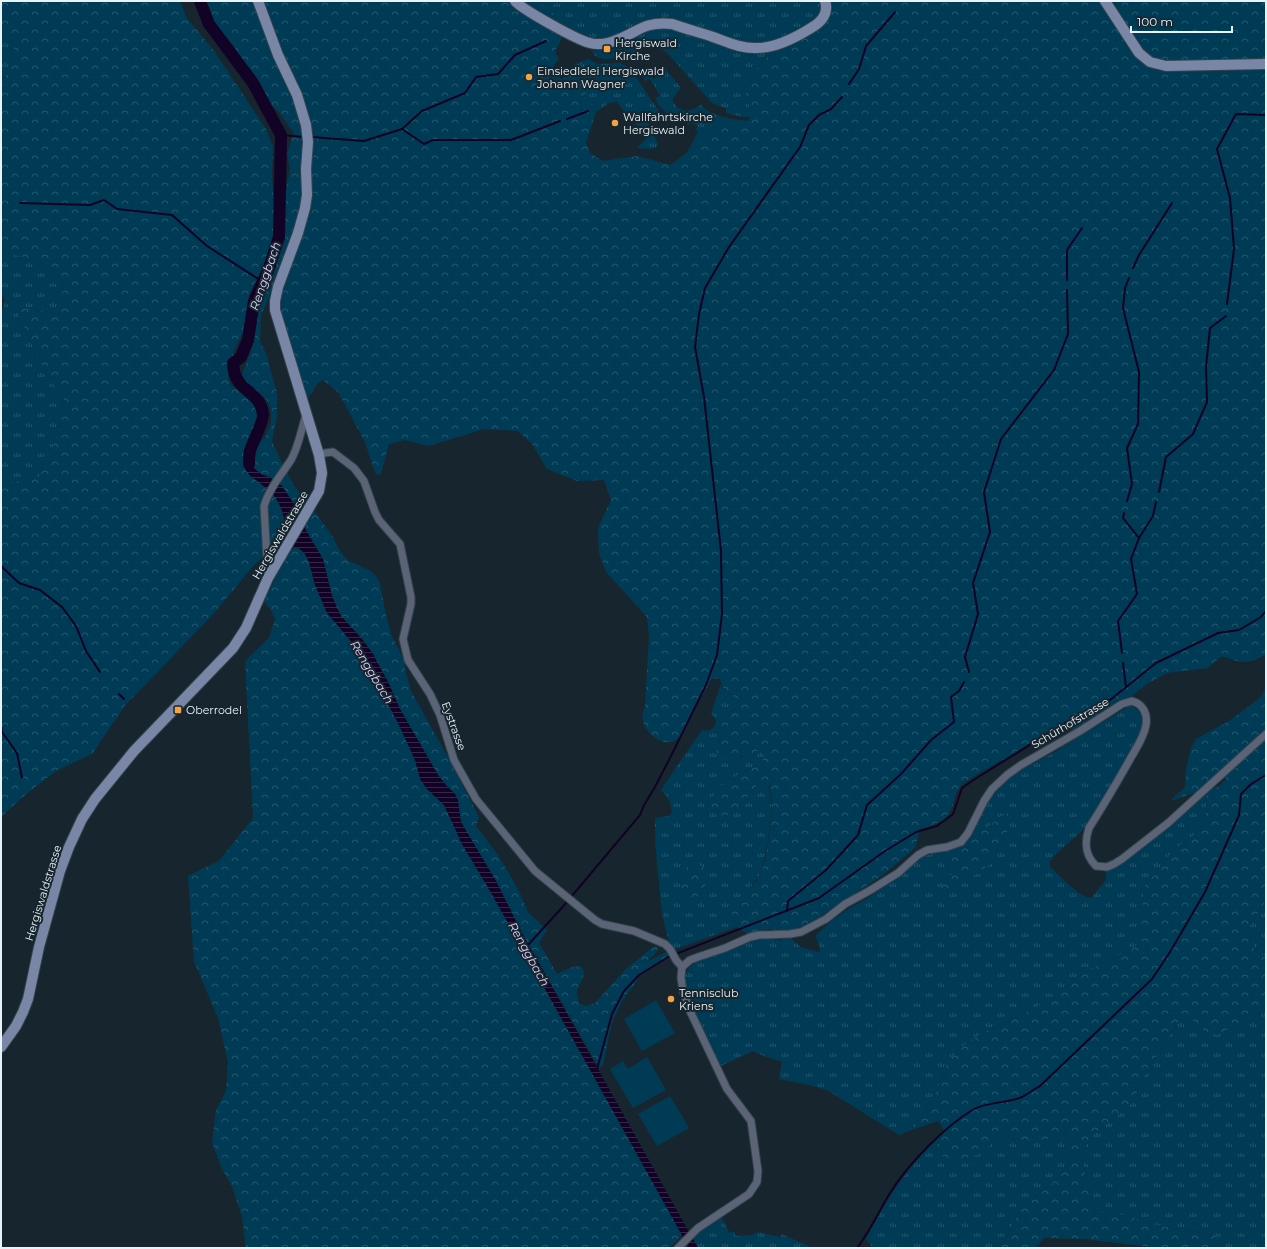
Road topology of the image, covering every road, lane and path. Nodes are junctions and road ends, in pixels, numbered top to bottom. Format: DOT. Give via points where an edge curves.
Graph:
graph roads {
  1 [pos="258,1"];
  2 [pos="515,1"];
  3 [pos="825,1"];
  4 [pos="1106,1"];
  5 [pos="1266,64"];
  6 [pos="306,415"];
  7 [pos="319,455"];
  8 [pos="268,578"];
  9 [pos="1266,734"];
  10 [pos="682,967"];
  11 [pos="1,1047"];
  12 [pos="679,1246"];
  1 -- 6 [label="street, Hergiswaldstrasse" via="278,55 297,95 308,137 305,208 275,300 275,310"];
  2 -- 3 [label="street" via="526,10 594,44 614,42 642,27 672,24 733,44 757,48 783,42 816,26 825,14"];
  4 -- 5 [label="street" via="1136,49 1150,62 1166,66"];
  6 -- 7 [label="street, Hergiswaldstrasse"];
  6 -- 8 [label="street" via="291,460 266,497 264,506"];
  7 -- 8 [label="street, Hergiswaldstrasse" via="322,473 319,491"];
  7 -- 10 [label="street, Eystrasse" via="332,452 354,468 364,481 379,520 400,544 412,604 403,639 408,660 430,694 440,715 454,760 476,799 536,871 595,920 634,931 666,944"];
  8 -- 11 [label="street, Hergiswaldstrasse" via="246,628 233,648 134,751 82,819 60,871 28,999 16,1026"];
  9 -- 10 [label="street, Schürhofstrasse" via="1168,823 1122,859 1107,866 1096,866 1086,848 1089,828 1136,749 1146,724 1144,711 1140,705 1132,701 1122,704 1007,775 992,789 961,842 927,850 918,855 892,876 801,932 750,937 694,958"];
  10 -- 12 [label="street" via="683,991 690,1011 727,1089 752,1121 758,1166 757,1182 749,1194 693,1233"];
}
